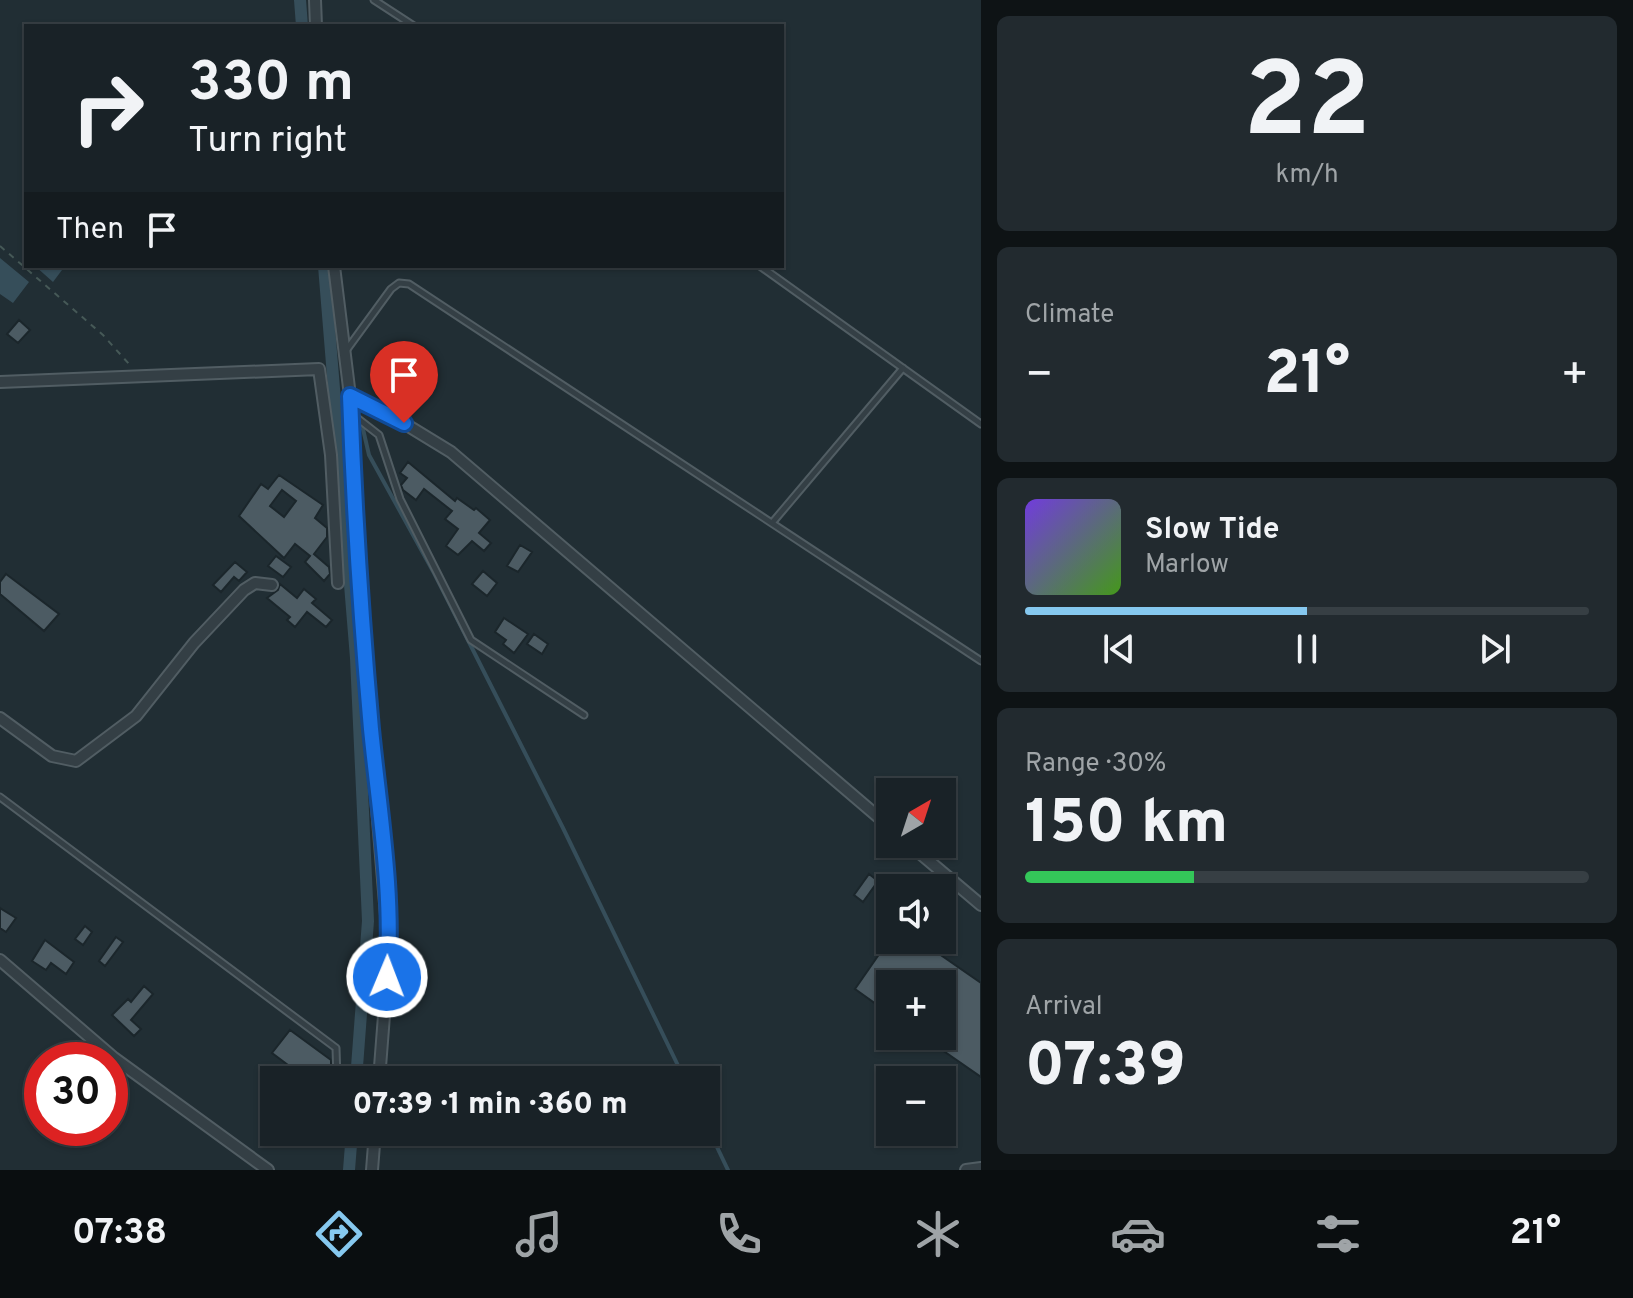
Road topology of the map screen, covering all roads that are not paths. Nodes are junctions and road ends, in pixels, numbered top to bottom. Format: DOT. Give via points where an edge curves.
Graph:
graph roads {
  1 [pos="315,0"];
  2 [pos="374,0"];
  3 [pos="316,24"];
  4 [pos="411,24"];
  5 [pos="334,268"];
  6 [pos="763,268"];
  7 [pos="344,354"];
  8 [pos="903,368"];
  9 [pos="0,382"];
  10 [pos="350,396"];
  11 [pos="351,414"];
  12 [pos="981,424"];
  13 [pos="352,454"];
  14 [pos="331,455"];
  15 [pos="772,523"];
  16 [pos="338,583"];
  17 [pos="272,585"];
  18 [pos="981,661"];
  19 [pos="584,715"];
  20 [pos="0,718"];
  21 [pos="0,797"];
  22 [pos="876,815"];
  23 [pos="926,858"];
  24 [pos="981,905"];
  25 [pos="0,960"];
  26 [pos="337,1066"];
  27 [pos="380,1066"];
  28 [pos="374,1146"];
  29 [pos="981,1168"];
  30 [pos="268,1170"];
  31 [pos="372,1170"];
  32 [pos="966,1170"];
  1 -- 3 [label="street"];
  2 -- 4 [label="lane"];
  5 -- 7 [label="street"];
  6 -- 8 [label="lane"];
  7 -- 10 [label="street"];
  7 -- 15 [label="lane" via="391,289 409,284"];
  8 -- 12 [label="lane"];
  8 -- 15 [label="lane"];
  9 -- 14 [label="street" via="319,369"];
  10 -- 11 [label="street"];
  10 -- 22 [label="street" via="451,452"];
  11 -- 13 [label="street"];
  11 -- 19 [label="lane" via="379,435 400,499 471,640"];
  13 -- 14 [label="street"];
  13 -- 27 [label="street" via="389,951"];
  14 -- 16 [label="street"];
  15 -- 18 [label="lane"];
  17 -- 20 [label="street" via="255,583 244,590 136,716 85,757 68,762 52,756"];
  21 -- 26 [label="lane" via="336,1048"];
  23 -- 24 [label="street"];
  25 -- 30 [label="street" via="114,1058"];
  28 -- 31 [label="street"];
  29 -- 32 [label="street"];
}
